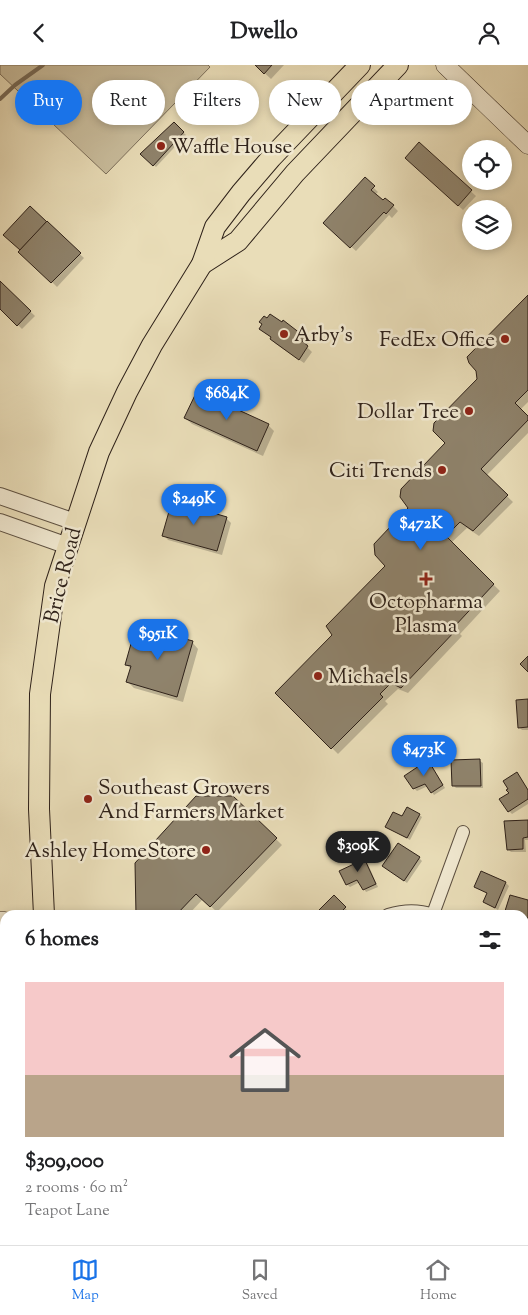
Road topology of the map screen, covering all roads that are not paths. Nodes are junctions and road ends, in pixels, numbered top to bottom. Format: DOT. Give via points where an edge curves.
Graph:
graph roads {
  1 [pos="360,65"];
  2 [pos="398,65"];
  3 [pos="445,65"];
  4 [pos="528,145"];
  5 [pos="202,264"];
  6 [pos="0,496"];
  7 [pos="0,521"];
  8 [pos="75,522"];
  9 [pos="68,545"];
  10 [pos="463,832"];
  11 [pos="44,910"];
  12 [pos="436,910"];
  1 -- 5 [label="main road, Brice Road" via="241,193 215,227"];
  2 -- 5 [label="main road, Brice Road" via="294,173 238,241"];
  3 -- 4 [label="main road"];
  5 -- 8 [label="main road, Brice Road" via="170,313 127,392 100,452"];
  6 -- 8 [label="street"];
  7 -- 9 [label="street"];
  8 -- 9 [label="main road, Brice Road"];
  9 -- 11 [label="main road, Brice Road" via="55,586 40,694 39,809"];
  10 -- 12 [label="street"];
}
